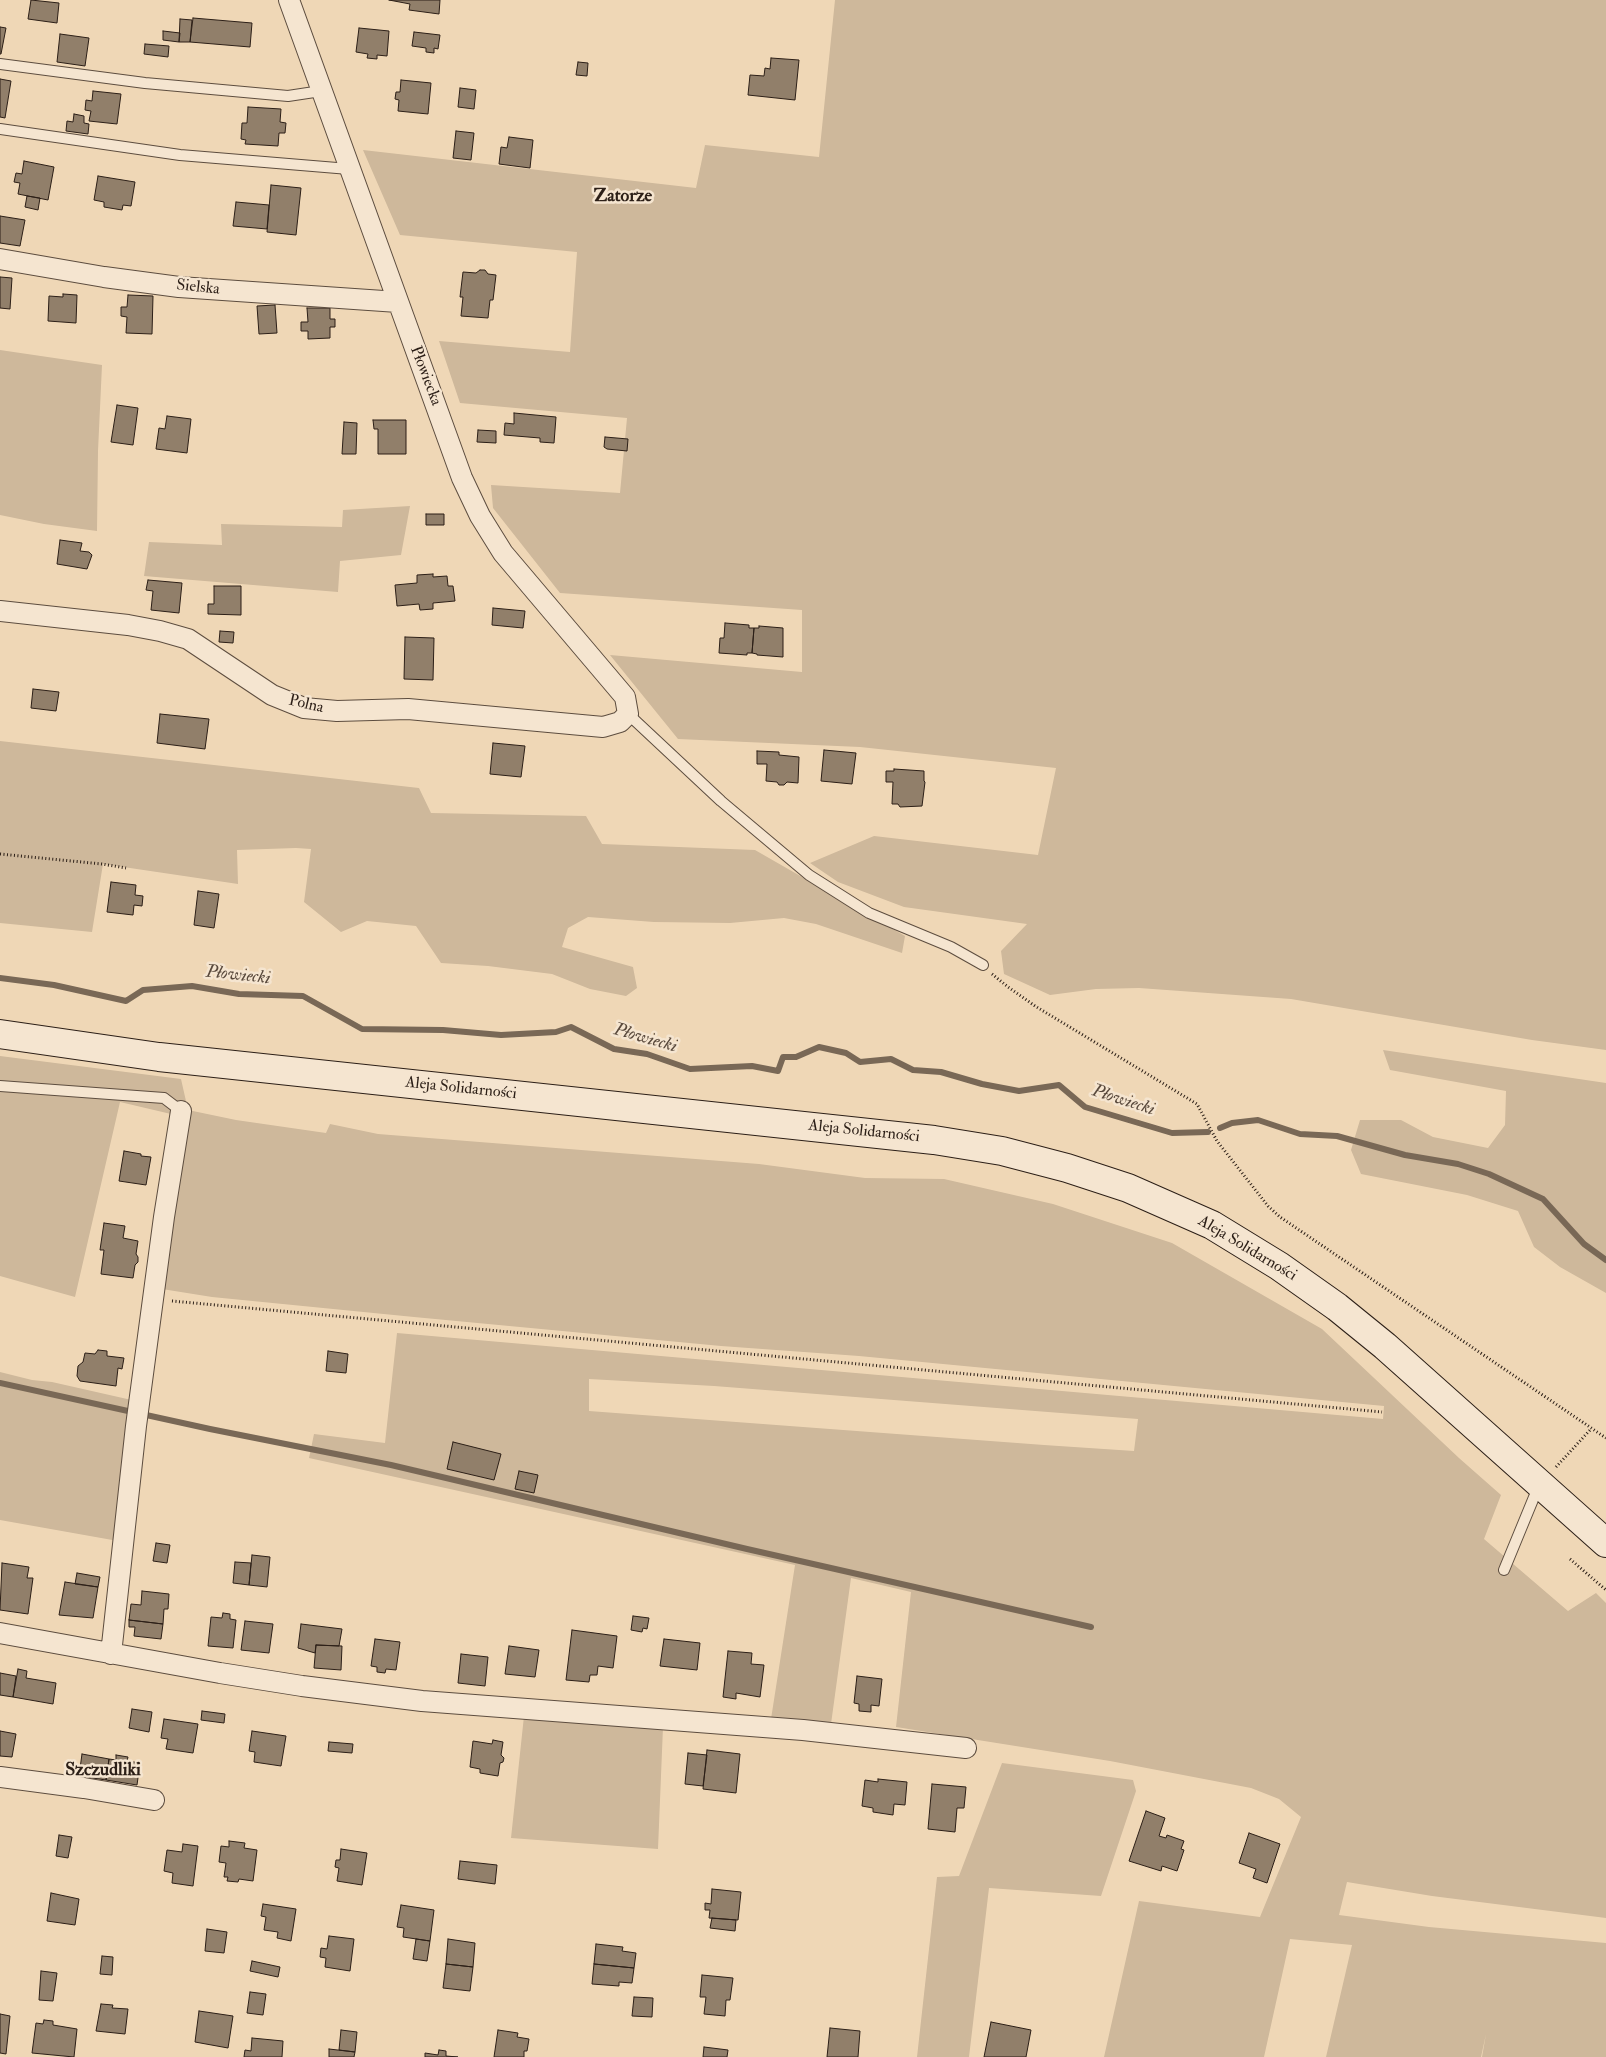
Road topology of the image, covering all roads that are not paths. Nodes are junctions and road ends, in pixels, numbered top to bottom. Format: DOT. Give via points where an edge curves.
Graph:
graph roads {
  1 [pos="289,0"];
  2 [pos="0,64"];
  3 [pos="321,90"];
  4 [pos="0,129"];
  5 [pos="349,169"];
  6 [pos="0,259"];
  7 [pos="398,302"];
  8 [pos="0,611"];
  9 [pos="628,714"];
  10 [pos="983,965"];
  11 [pos="0,1034"];
  12 [pos="0,1086"];
  13 [pos="181,1111"];
  14 [pos="1540,1484"];
  15 [pos="1606,1543"];
  16 [pos="1504,1570"];
  17 [pos="0,1633"];
  18 [pos="111,1654"];
  19 [pos="966,1748"];
  20 [pos="0,1777"];
  21 [pos="154,1800"];
  1 -- 3 [label="street, Płowiecka"];
  2 -- 3 [label="lane" via="145,83 288,96"];
  3 -- 5 [label="street, Płowiecka"];
  4 -- 5 [label="lane" via="180,155"];
  5 -- 7 [label="street, Płowiecka"];
  6 -- 7 [label="street, Sielska" via="179,287"];
  7 -- 9 [label="street, Płowiecka" via="462,478 480,516 504,553 625,698"];
  8 -- 9 [label="street, Polna" via="128,625 188,639 272,695 304,708 337,711 408,709 603,727 620,722"];
  9 -- 10 [label="lane" via="721,801 810,875 869,913 951,947"];
  11 -- 14 [label="main road, Aleja Solidarności" via="159,1057 934,1140 1002,1151 1067,1168 1128,1188 1212,1225 1279,1266 1385,1346"];
  12 -- 13 [label="lane" via="164,1098"];
  13 -- 18 [label="street" via="136,1426"];
  14 -- 15 [label="main road, Aleja Solidarności"];
  14 -- 16 [label="lane"];
  17 -- 18 [label="street"];
  18 -- 19 [label="street" via="302,1686 422,1701 803,1730"];
  20 -- 21 [label="street"];
}
